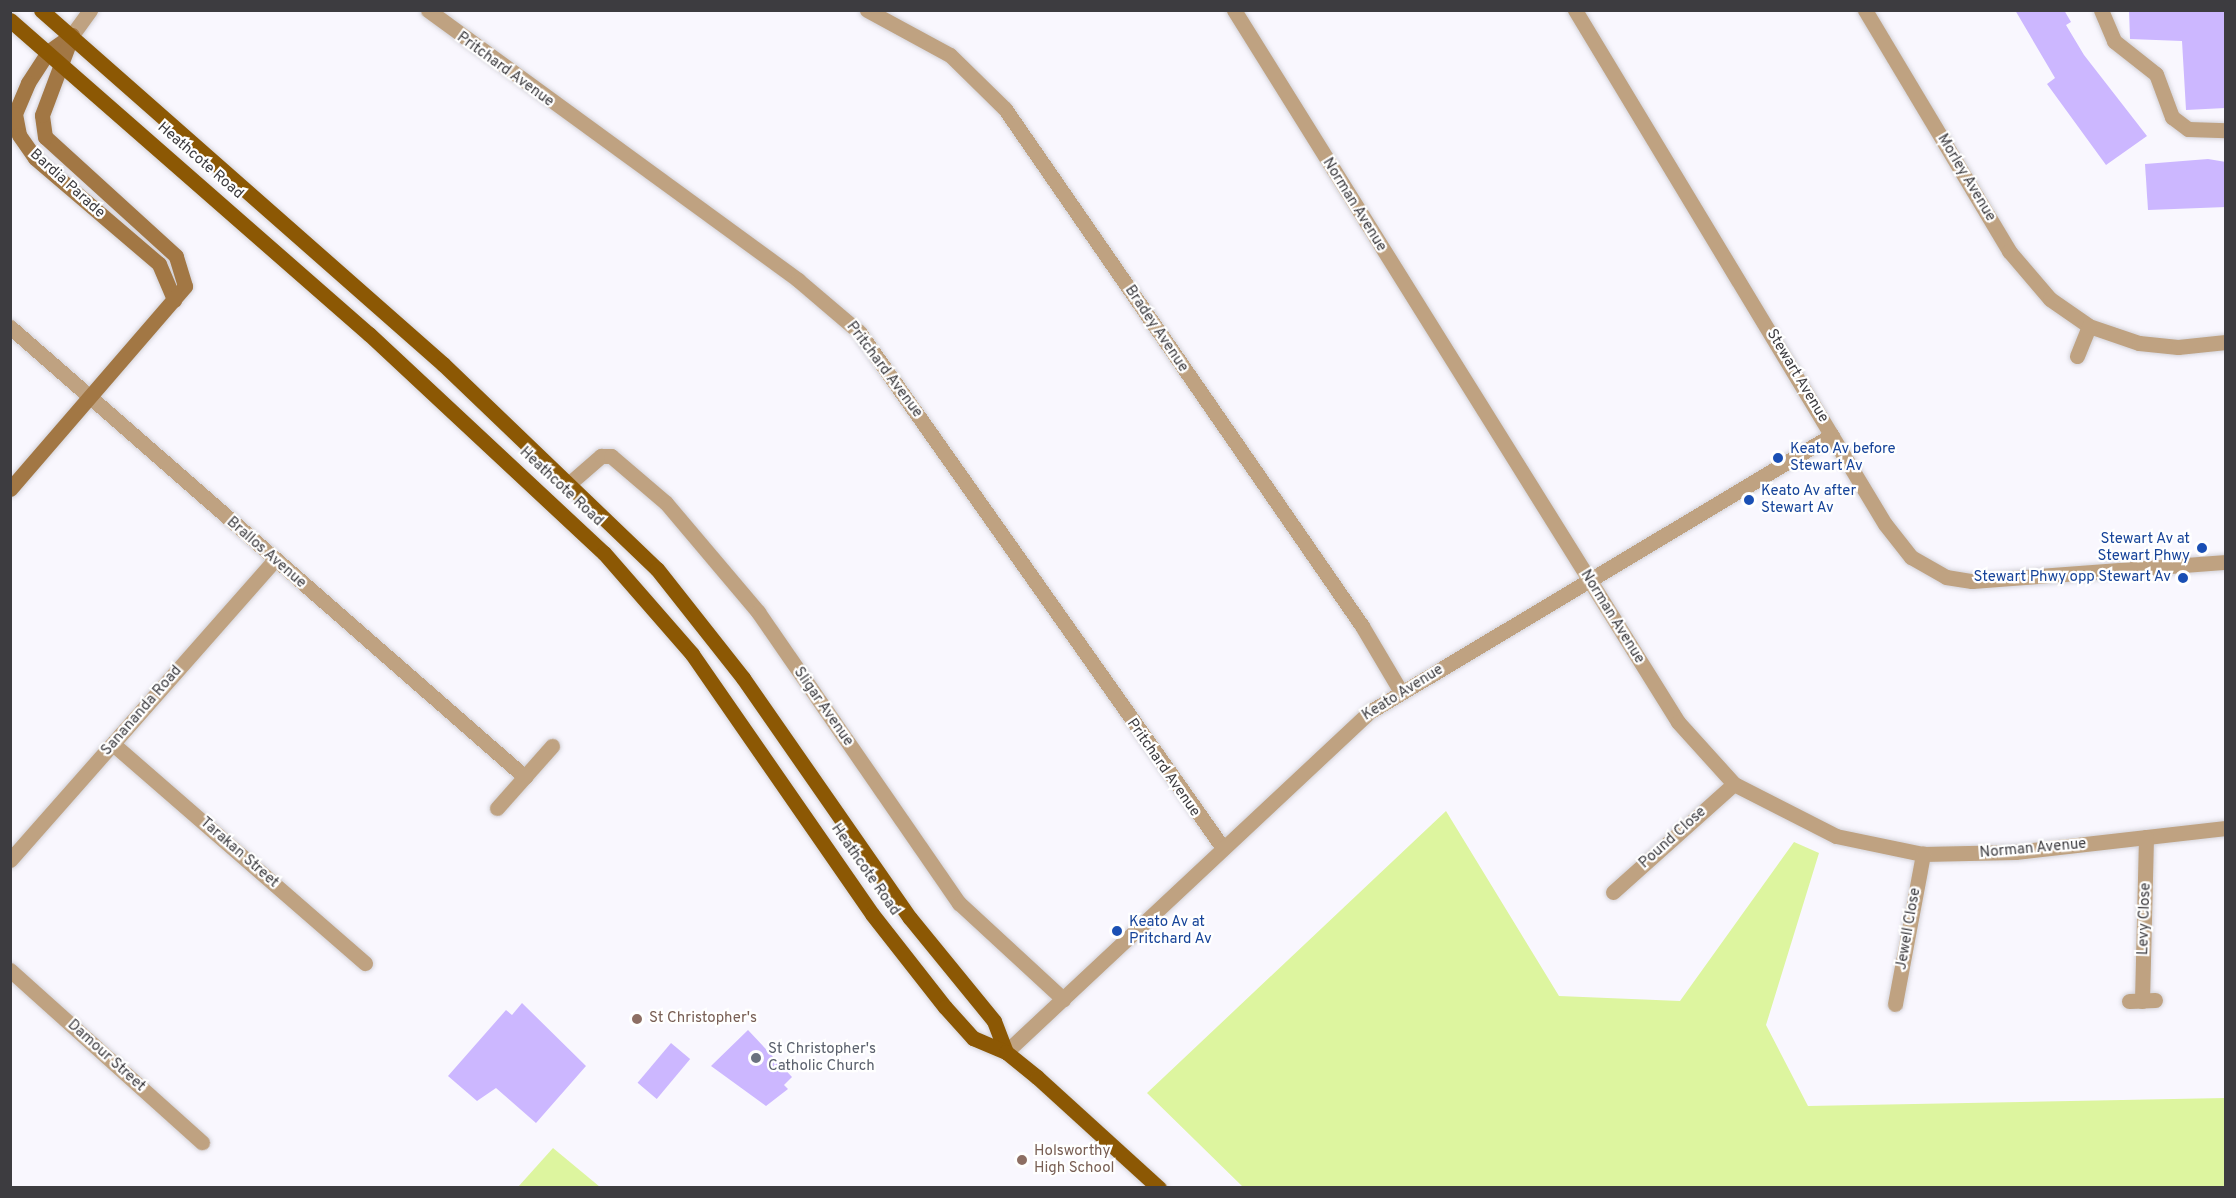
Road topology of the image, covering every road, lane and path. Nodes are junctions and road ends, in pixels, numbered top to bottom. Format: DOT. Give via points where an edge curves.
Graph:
graph roads {
  1 [pos="40,10"];
  2 [pos="90,10"];
  3 [pos="428,10"];
  4 [pos="867,10"];
  5 [pos="1234,10"];
  6 [pos="1575,10"];
  7 [pos="1864,10"];
  8 [pos="2101,10"];
  9 [pos="10,20"];
  10 [pos="72,35"];
  11 [pos="48,52"];
  12 [pos="64,66"];
  13 [pos="2226,130"];
  14 [pos="174,300"];
  15 [pos="2089,326"];
  16 [pos="10,327"];
  17 [pos="2226,342"];
  18 [pos="2077,356"];
  19 [pos="90,397"];
  20 [pos="1832,435"];
  21 [pos="571,482"];
  22 [pos="10,489"];
  23 [pos="274,561"];
  24 [pos="2226,562"];
  25 [pos="1589,581"];
  26 [pos="1401,692"];
  27 [pos="113,744"];
  28 [pos="552,746"];
  29 [pos="525,777"];
  30 [pos="1734,784"];
  31 [pos="498,808"];
  32 [pos="2226,828"];
  33 [pos="2146,837"];
  34 [pos="1223,848"];
  35 [pos="1923,854"];
  36 [pos="10,860"];
  37 [pos="1613,892"];
  38 [pos="365,963"];
  39 [pos="10,970"];
  40 [pos="1063,999"];
  41 [pos="2142,1001"];
  42 [pos="1895,1004"];
  43 [pos="1006,1052"];
  44 [pos="202,1142"];
  45 [pos="1160,1188"];
  1 -- 10 [label="main road, Heathcote Road"];
  2 -- 10 [label="street"];
  3 -- 34 [label="street, Pritchard Avenue" via="798,280 859,332"];
  4 -- 26 [label="street, Bradey Avenue" via="950,55 1005,109 1362,627"];
  5 -- 25 [label="street, Norman Avenue"];
  6 -- 20 [label="street, Stewart Avenue"];
  7 -- 15 [label="street, Morley Avenue" via="2021,269 2050,299"];
  8 -- 13 [label="street" via="2114,41 2156,74 2172,117 2188,129"];
  9 -- 11 [label="main road, Heathcote Road"];
  10 -- 11 [label="street"];
  10 -- 12 [label="street, Bardia Parade"];
  10 -- 21 [label="main road, Heathcote Road"];
  11 -- 12 [label="main road, Heathcote Road"];
  11 -- 14 [label="street, Bardia Parade" via="18,103 16,126 22,143 159,264"];
  12 -- 14 [label="street, Bardia Parade" via="42,115 45,137 176,256 185,280"];
  12 -- 43 [label="main road, Heathcote Road" via="369,334 604,553 698,663 927,986 973,1038"];
  14 -- 19 [label="street, Bardia Parade"];
  15 -- 17 [label="street, Morley Avenue" via="2160,346"];
  15 -- 18 [label="street"];
  16 -- 19 [label="street, Brallos Avenue"];
  19 -- 22 [label="street, Bardia Parade"];
  19 -- 23 [label="street, Brallos Avenue"];
  20 -- 24 [label="street, Stewart Avenue" via="1901,547 1946,577 1985,580"];
  20 -- 25 [label="street, Keato Avenue"];
  21 -- 40 [label="street, Sligar Avenue" via="601,456 611,456 666,503 752,605 959,903"];
  21 -- 43 [label="main road, Heathcote Road" via="705,626 910,918 994,1021"];
  23 -- 27 [label="street, Sanananda Road"];
  23 -- 29 [label="street, Brallos Avenue"];
  25 -- 26 [label="street, Keato Avenue"];
  25 -- 30 [label="street, Norman Avenue" via="1678,722"];
  26 -- 34 [label="street, Keato Avenue" via="1359,721"];
  27 -- 36 [label="street, Sanananda Road"];
  27 -- 38 [label="street, Tarakan Street"];
  28 -- 29 [label="street"];
  29 -- 31 [label="street"];
  30 -- 35 [label="street, Norman Avenue" via="1836,836"];
  30 -- 37 [label="street, Pound Close"];
  32 -- 33 [label="street, Norman Avenue"];
  33 -- 35 [label="street, Norman Avenue" via="2015,852"];
  33 -- 41 [label="street, Levy Close"];
  34 -- 40 [label="street, Keato Avenue"];
  35 -- 42 [label="street, Jewell Close"];
  39 -- 44 [label="street, Damour Street"];
  40 -- 43 [label="street, Keato Avenue"];
  43 -- 45 [label="main road, Heathcote Road"];
}
